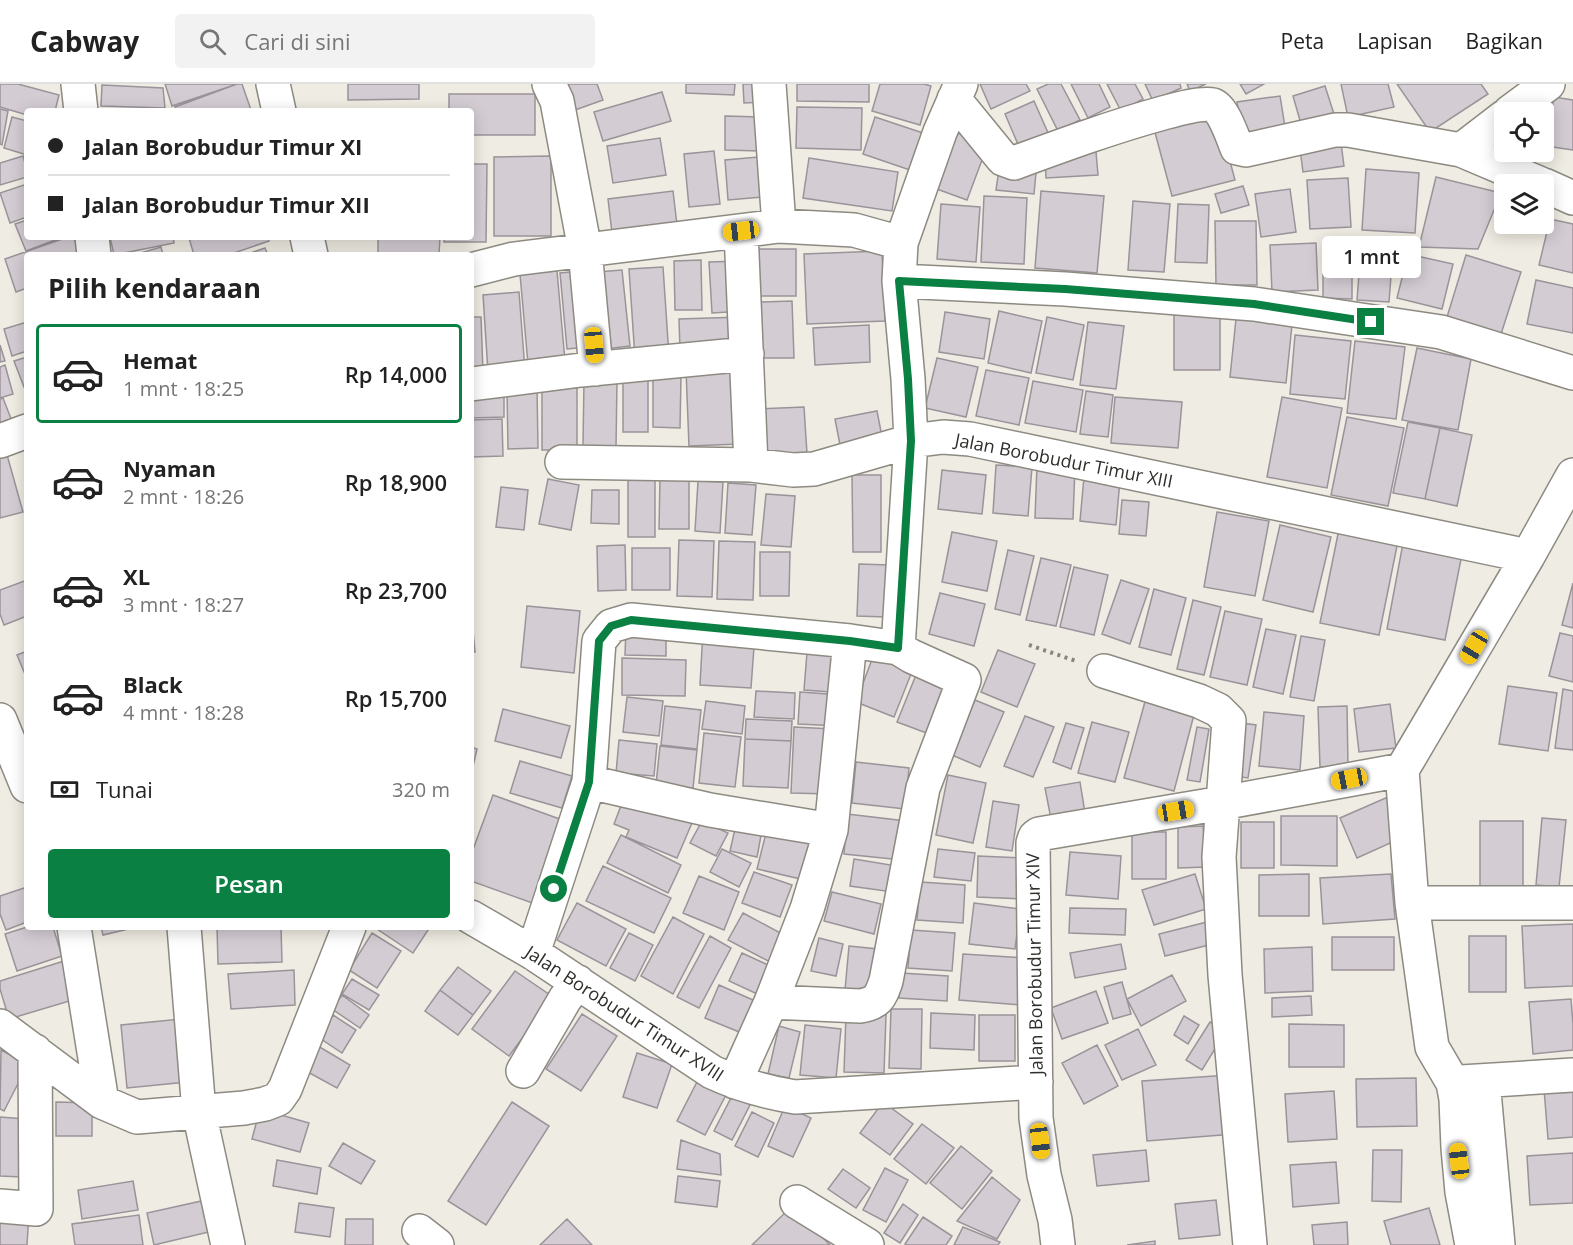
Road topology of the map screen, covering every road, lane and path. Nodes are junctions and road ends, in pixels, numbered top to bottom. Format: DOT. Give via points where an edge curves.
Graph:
graph roads {
  1 [pos="78,84"];
  2 [pos="273,84"];
  3 [pos="549,84"];
  4 [pos="768,84"];
  5 [pos="1548,84"];
  6 [pos="957,92"];
  7 [pos="1524,102"];
  8 [pos="81,108"];
  9 [pos="278,108"];
  10 [pos="1494,125"];
  11 [pos="1461,150"];
  12 [pos="1517,174"];
  13 [pos="1554,190"];
  14 [pos="1573,198"];
  15 [pos="779,226"];
  16 [pos="741,231"];
  17 [pos="901,243"];
  18 [pos="585,250"];
  19 [pos="474,269"];
  20 [pos="899,281"];
  21 [pos="747,354"];
  22 [pos="596,369"];
  23 [pos="1573,373"];
  24 [pos="474,384"];
  25 [pos="24,432"];
  26 [pos="0,441"];
  27 [pos="911,441"];
  28 [pos="562,462"];
  29 [pos="751,465"];
  30 [pos="1573,475"];
  31 [pos="1528,556"];
  32 [pos="850,641"];
  33 [pos="1029,645"];
  34 [pos="898,648"];
  35 [pos="1104,671"];
  36 [pos="0,720"];
  37 [pos="1402,770"];
  38 [pos="24,779"];
  39 [pos="589,782"];
  40 [pos="1222,803"];
  41 [pos="831,830"];
  42 [pos="1412,903"];
  43 [pos="1573,903"];
  44 [pos="474,919"];
  45 [pos="74,930"];
  46 [pos="184,930"];
  47 [pos="348,930"];
  48 [pos="533,953"];
  49 [pos="578,982"];
  50 [pos="771,1002"];
  51 [pos="0,1026"];
  52 [pos="35,1051"];
  53 [pos="523,1071"];
  54 [pos="1573,1075"];
  55 [pos="735,1082"];
  56 [pos="1036,1082"];
  57 [pos="1468,1082"];
  58 [pos="102,1102"];
  59 [pos="200,1112"];
  60 [pos="797,1202"];
  61 [pos="0,1206"];
  62 [pos="228,1245"];
  63 [pos="867,1245"];
  64 [pos="1058,1245"];
  65 [pos="1250,1245"];
  66 [pos="1472,1245"];
  67 [pos="1498,1245"];
  1 -- 8 [label="street"];
  2 -- 9 [label="street"];
  3 -- 18 [label="street" via="556,101"];
  4 -- 15 [label="street"];
  5 -- 7 [label="street"];
  6 -- 11 [label="street" via="1003,159 1014,163 1128,122 1211,104 1221,112 1240,150 1335,130"];
  6 -- 17 [label="street"];
  10 -- 11 [label="street"];
  11 -- 12 [label="street"];
  13 -- 14 [label="street"];
  15 -- 16 [label="street"];
  15 -- 17 [label="street" via="854,230"];
  16 -- 18 [label="street"];
  16 -- 21 [label="street"];
  17 -- 20 [label="street"];
  18 -- 19 [label="street" via="514,259"];
  18 -- 22 [label="street"];
  20 -- 23 [label="street" via="1254,304 1441,332"];
  20 -- 27 [label="street"];
  21 -- 22 [label="street"];
  21 -- 29 [label="street"];
  22 -- 24 [label="street"];
  25 -- 26 [label="street"];
  27 -- 29 [label="street, Jalan Borobudur Timur XIII" via="814,469"];
  27 -- 31 [label="street, Jalan Borobudur Timur XIII" via="970,439"];
  27 -- 34 [label="street"];
  28 -- 29 [label="street, Jalan Borobudur Timur XIII"];
  30 -- 31 [label="street"];
  31 -- 37 [label="street"];
  32 -- 34 [label="street"];
  32 -- 39 [label="street" via="631,620 611,626 599,641"];
  32 -- 41 [label="street"];
  33 -- 35 [label="path"];
  34 -- 50 [label="street" via="963,680 923,788 886,981 880,997 871,1004"];
  35 -- 40 [label="street" via="1199,701 1218,710 1229,721"];
  36 -- 38 [label="street"];
  37 -- 40 [label="street, Jalan Borobudur Timur XIV"];
  37 -- 42 [label="street"];
  39 -- 41 [label="street" via="710,810"];
  39 -- 48 [label="street"];
  40 -- 56 [label="street, Jalan Borobudur Timur XIV" via="1035,837"];
  40 -- 65 [label="street" via="1219,857 1225,975"];
  41 -- 50 [label="street" via="807,909"];
  42 -- 43 [label="street"];
  42 -- 57 [label="street" via="1432,1047"];
  44 -- 48 [label="street, Jalan Borobudur Timur XVIII"];
  45 -- 58 [label="street"];
  46 -- 59 [label="street"];
  47 -- 59 [label="street" via="278,1099 244,1108"];
  48 -- 49 [label="street, Jalan Borobudur Timur XVIII"];
  49 -- 53 [label="street"];
  49 -- 55 [label="street, Jalan Borobudur Timur XVIII" via="712,1072"];
  50 -- 55 [label="street"];
  51 -- 52 [label="street"];
  52 -- 58 [label="street"];
  52 -- 61 [label="street" via="36,1209"];
  54 -- 57 [label="street"];
  55 -- 56 [label="street, Jalan Borobudur Timur XVIII" via="768,1093 795,1096"];
  56 -- 64 [label="street, Jalan Borobudur Timur XIV" via="1036,1118"];
  57 -- 66 [label="street" via="1456,1099 1462,1192"];
  57 -- 67 [label="street"];
  58 -- 59 [label="street" via="137,1117"];
  59 -- 62 [label="street"];
  60 -- 63 [label="street"];
}
